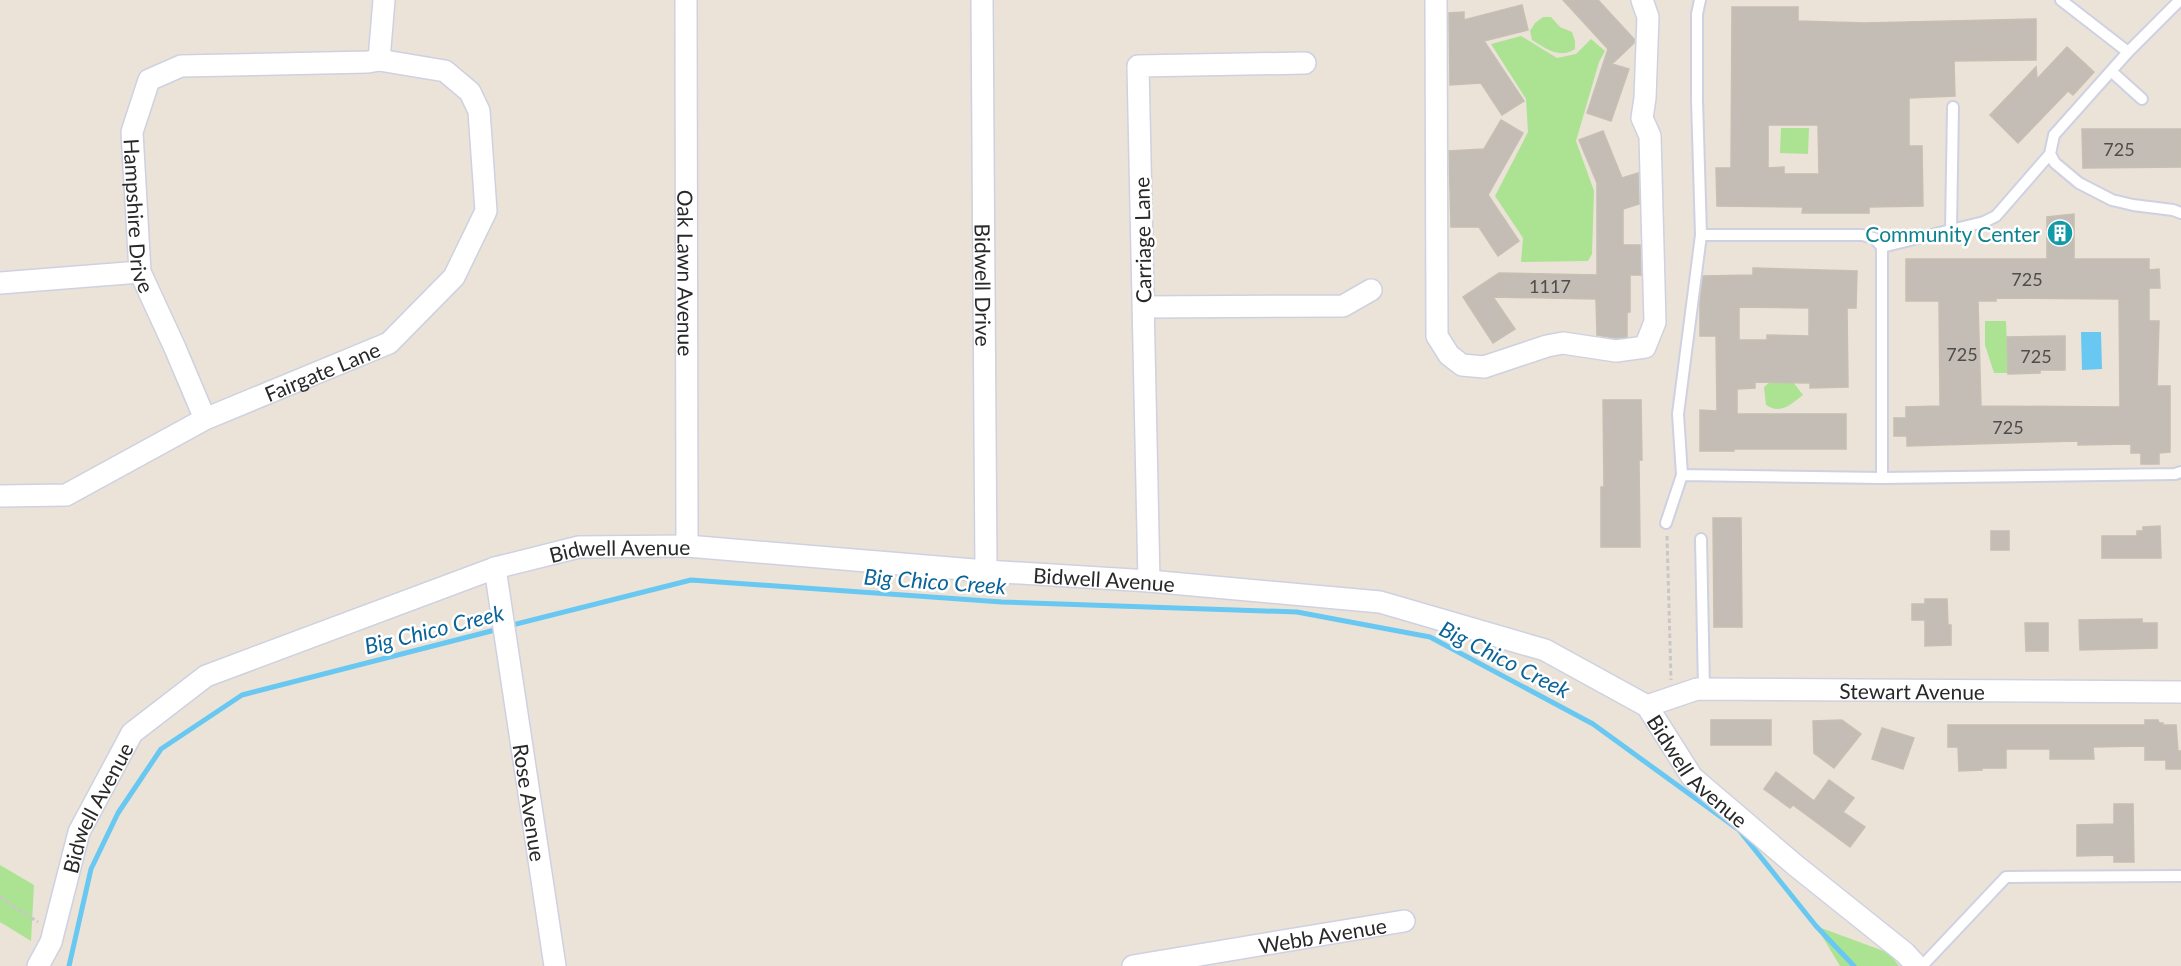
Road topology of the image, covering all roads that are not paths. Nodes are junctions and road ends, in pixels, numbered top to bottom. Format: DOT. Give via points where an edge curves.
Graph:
graph roads {
  1 [pos="384,0"];
  2 [pos="686,0"];
  3 [pos="982,0"];
  4 [pos="1436,0"];
  5 [pos="1642,0"];
  6 [pos="1700,0"];
  7 [pos="2061,0"];
  8 [pos="2180,0"];
  9 [pos="2128,52"];
  10 [pos="380,60"];
  11 [pos="1305,63"];
  12 [pos="2111,71"];
  13 [pos="2142,99"];
  14 [pos="1953,107"];
  15 [pos="2050,154"];
  16 [pos="2181,213"];
  17 [pos="1951,230"];
  18 [pos="1701,235"];
  19 [pos="1882,247"];
  20 [pos="140,272"];
  21 [pos="0,283"];
  22 [pos="1371,290"];
  23 [pos="1144,307"];
  24 [pos="205,419"];
  25 [pos="2181,472"];
  26 [pos="1682,476"];
  27 [pos="1882,478"];
  28 [pos="0,496"];
  29 [pos="1666,523"];
  30 [pos="1701,539"];
  31 [pos="687,546"];
  32 [pos="495,568"];
  33 [pos="986,571"];
  34 [pos="1149,581"];
  35 [pos="1704,689"];
  36 [pos="2181,692"];
  37 [pos="1647,706"];
  38 [pos="2181,876"];
  39 [pos="1404,921"];
  40 [pos="38,966"];
  41 [pos="555,966"];
  42 [pos="1133,966"];
  43 [pos="1917,966"];
  44 [pos="1922,966"];
  1 -- 10 [label="street"];
  2 -- 31 [label="street, Oak Lawn Avenue"];
  3 -- 33 [label="street, Bidwell Drive"];
  4 -- 5 [label="street" via="1437,336 1449,355 1462,365 1484,367 1563,343 1616,351 1645,347 1655,322 1650,136 1642,118 1647,17"];
  6 -- 18 [label="lane" via="1697,100"];
  7 -- 9 [label="lane"];
  8 -- 9 [label="lane"];
  9 -- 12 [label="lane"];
  10 -- 20 [label="street, Hampshire Drive" via="181,66 148,80 132,132"];
  10 -- 24 [label="street, Fairgate Lane" via="445,71 470,92 479,111 486,211 454,277 389,343"];
  11 -- 23 [label="street, Carriage Lane" via="1138,66"];
  12 -- 13 [label="lane"];
  12 -- 15 [label="lane" via="2054,135"];
  14 -- 17 [label="lane"];
  15 -- 16 [label="lane" via="2055,164 2079,183 2112,200"];
  15 -- 17 [label="lane" via="1996,216"];
  17 -- 19 [label="lane"];
  18 -- 19 [label="lane" via="1862,235 1874,238"];
  18 -- 26 [label="lane" via="1678,414"];
  19 -- 27 [label="lane"];
  20 -- 21 [label="street"];
  20 -- 24 [label="street, Hampshire Drive"];
  22 -- 23 [label="street" via="1343,306"];
  23 -- 34 [label="street, Carriage Lane"];
  24 -- 28 [label="street, Fairgate Lane" via="66,495"];
  25 -- 27 [label="lane"];
  26 -- 27 [label="lane"];
  26 -- 29 [label="lane"];
  30 -- 35 [label="lane"];
  31 -- 32 [label="street, Bidwell Avenue" via="579,547"];
  31 -- 33 [label="street, Bidwell Avenue"];
  32 -- 40 [label="street, Bidwell Avenue" via="206,676 132,733 79,832 51,942"];
  32 -- 41 [label="street, Rose Avenue"];
  33 -- 34 [label="street, Bidwell Avenue"];
  34 -- 37 [label="street, Bidwell Avenue" via="1380,602 1545,650"];
  35 -- 36 [label="street, Stewart Avenue"];
  35 -- 37 [label="street, Stewart Avenue"];
  37 -- 43 [label="street, Bidwell Avenue" via="1692,777"];
  38 -- 44 [label="lane" via="2006,878"];
  39 -- 42 [label="street, Webb Avenue"];
}
